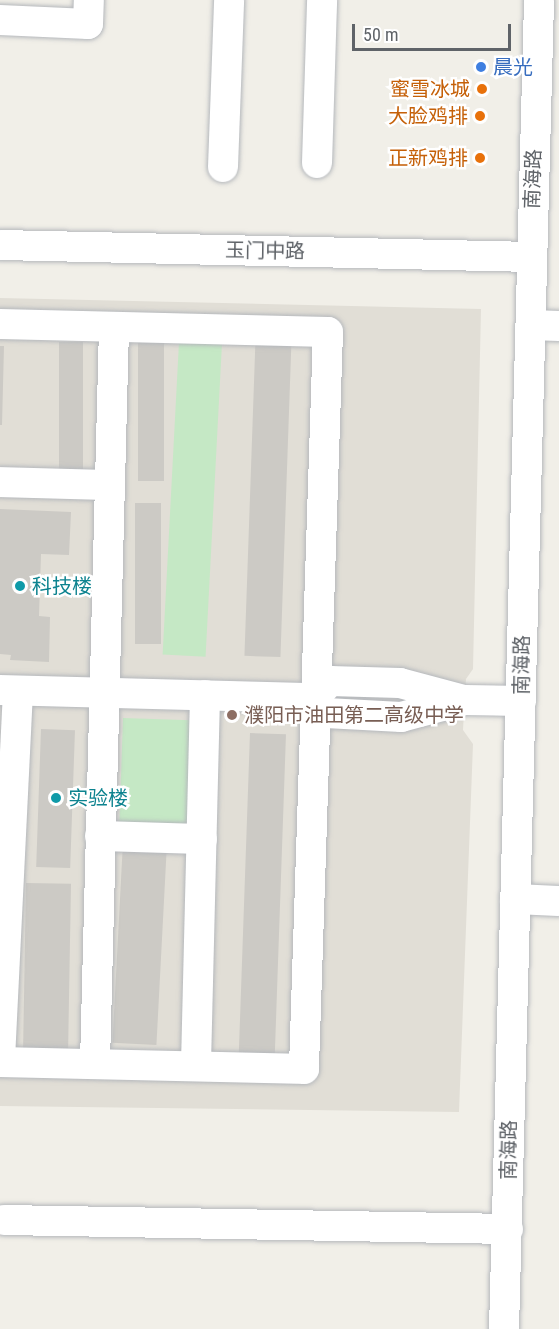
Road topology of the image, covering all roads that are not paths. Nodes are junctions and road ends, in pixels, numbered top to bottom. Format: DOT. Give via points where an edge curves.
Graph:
graph roads {
  1 [pos="89,0"];
  2 [pos="229,0"];
  3 [pos="322,0"];
  4 [pos="539,0"];
  5 [pos="0,20"];
  6 [pos="317,163"];
  7 [pos="223,167"];
  8 [pos="0,245"];
  9 [pos="531,257"];
  10 [pos="0,324"];
  11 [pos="545,326"];
  12 [pos="114,327"];
  13 [pos="0,482"];
  14 [pos="110,486"];
  15 [pos="9,690"];
  16 [pos="103,693"];
  17 [pos="205,695"];
  18 [pos="315,698"];
  19 [pos="521,701"];
  20 [pos="100,836"];
  21 [pos="202,839"];
  22 [pos="515,899"];
  23 [pos="559,901"];
  24 [pos="0,1060"];
  25 [pos="95,1063"];
  26 [pos="196,1064"];
  27 [pos="4,1220"];
  28 [pos="507,1229"];
  29 [pos="504,1329"];
  1 -- 5 [label="street" via="88,24"];
  2 -- 7 [label="street"];
  3 -- 6 [label="street"];
  4 -- 9 [label="street, 南海路"];
  8 -- 9 [label="street, 玉门中路"];
  9 -- 11 [label="street, 南海路"];
  10 -- 12 [label="street"];
  11 -- 19 [label="street, 南海路"];
  12 -- 14 [label="street"];
  12 -- 18 [label="street" via="328,332"];
  13 -- 14 [label="street"];
  14 -- 16 [label="street"];
  15 -- 16 [label="street"];
  15 -- 24 [label="street"];
  16 -- 17 [label="street"];
  16 -- 20 [label="street"];
  17 -- 18 [label="street"];
  17 -- 21 [label="street"];
  18 -- 19 [label="street" via="326,713 401,717 465,700"];
  18 -- 26 [label="street" via="304,1069"];
  19 -- 22 [label="street, 南海路"];
  20 -- 21 [label="street"];
  20 -- 25 [label="street"];
  21 -- 26 [label="street"];
  22 -- 23 [label="street"];
  22 -- 28 [label="street, 南海路"];
  24 -- 25 [label="street"];
  25 -- 26 [label="street"];
  27 -- 28 [label="street"];
  28 -- 29 [label="street, 南海路"];
}
